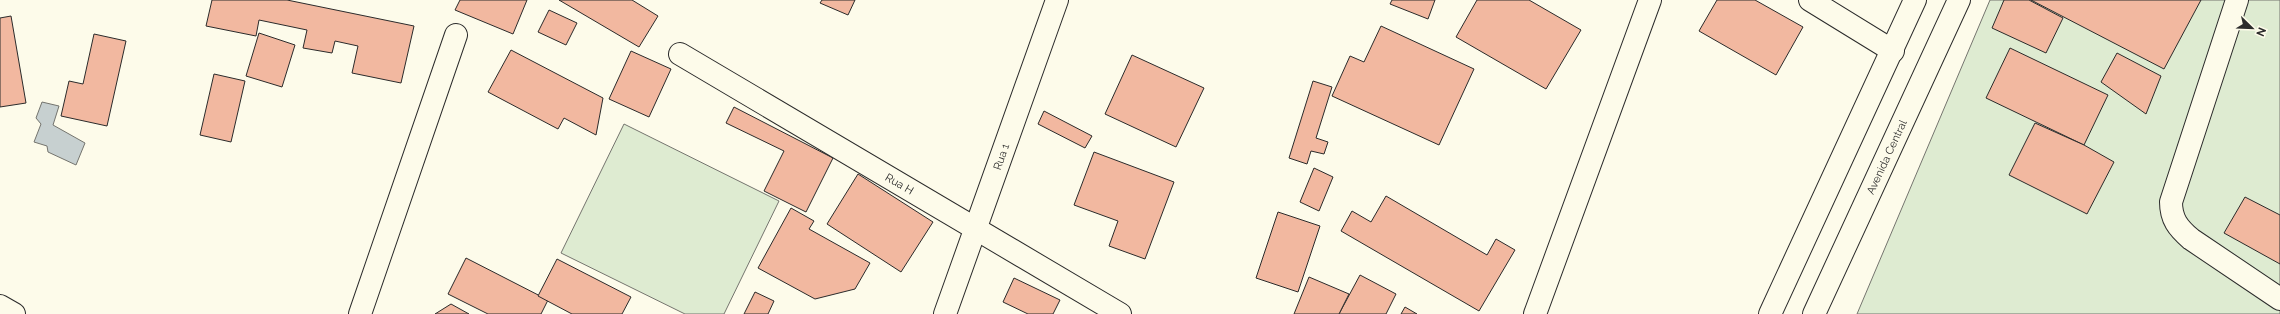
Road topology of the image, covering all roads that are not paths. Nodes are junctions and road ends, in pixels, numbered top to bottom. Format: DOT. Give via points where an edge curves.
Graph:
graph roads {
  1 [pos="1057,0"];
  2 [pos="1650,0"];
  3 [pos="1810,0"];
  4 [pos="1915,0"];
  5 [pos="1959,0"];
  6 [pos="2237,0"];
  7 [pos="456,35"];
  8 [pos="1893,51"];
  9 [pos="680,54"];
  10 [pos="975,230"];
  11 [pos="2280,299"];
  12 [pos="0,306"];
  13 [pos="14,314"];
  14 [pos="360,314"];
  15 [pos="944,314"];
  16 [pos="1120,314"];
  17 [pos="1535,314"];
  18 [pos="1770,314"];
  19 [pos="1814,314"];
  1 -- 10 [label="street, Rua 1"];
  2 -- 17 [label="street"];
  3 -- 8 [label="street"];
  4 -- 8 [label="street"];
  5 -- 19 [label="street, Avenida Central"];
  6 -- 11 [label="street" via="2171,202 2171,214 2178,228 2191,239"];
  7 -- 14 [label="street"];
  8 -- 18 [label="street"];
  9 -- 10 [label="street, Rua H"];
  10 -- 15 [label="street, Rua 1"];
  10 -- 16 [label="street, Rua H"];
  12 -- 13 [label="street"];
}
